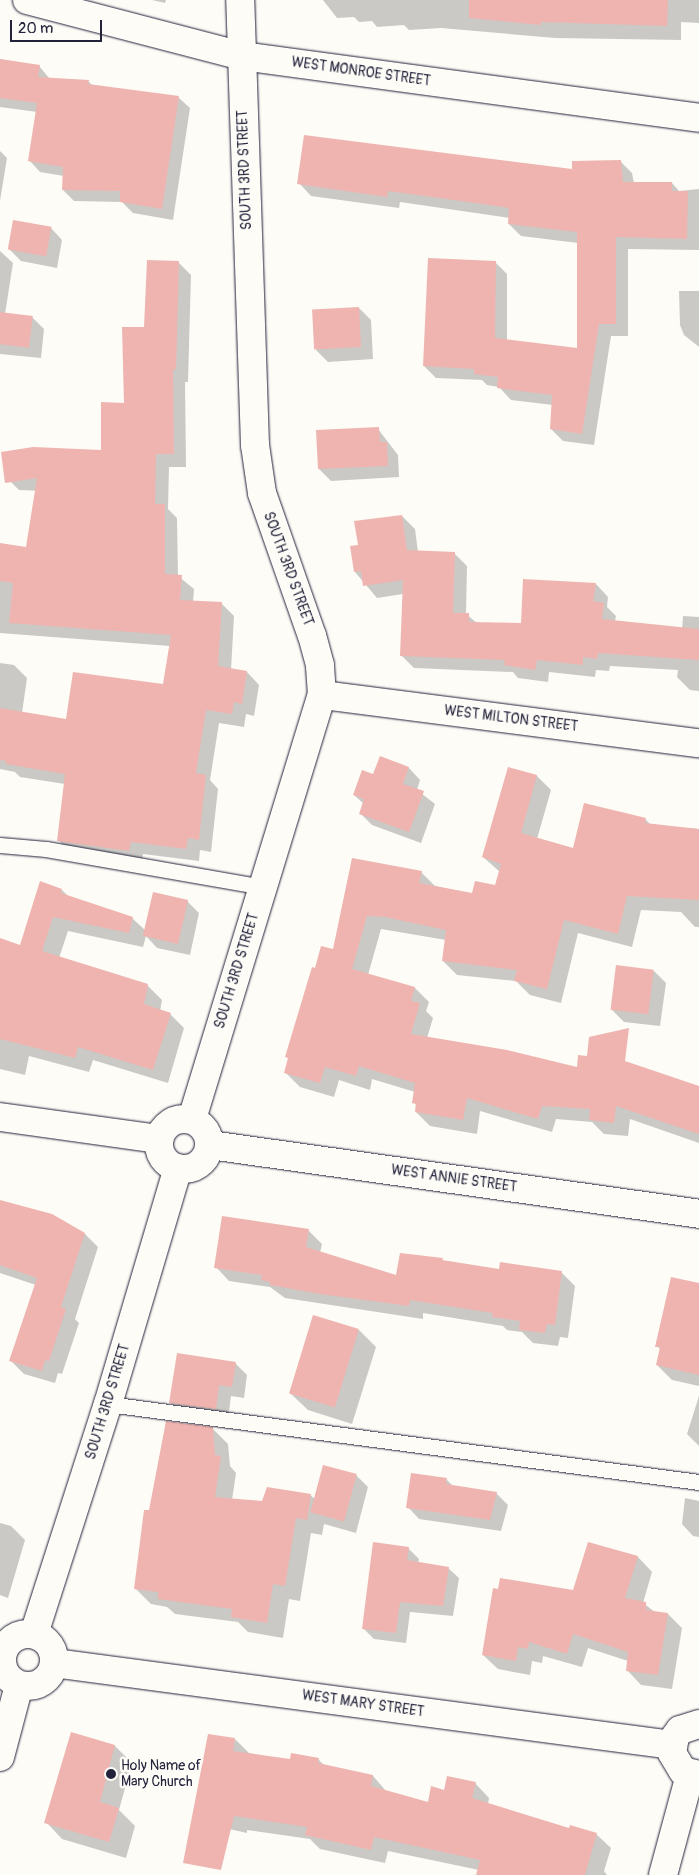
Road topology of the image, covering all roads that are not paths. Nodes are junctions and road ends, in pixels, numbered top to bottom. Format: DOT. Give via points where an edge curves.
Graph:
graph roads {
  1 [pos="27,0"];
  2 [pos="240,0"];
  3 [pos="242,56"];
  4 [pos="699,118"];
  5 [pos="322,694"];
  6 [pos="699,743"];
  7 [pos="0,845"];
  8 [pos="262,887"];
  9 [pos="0,1117"];
  10 [pos="192,1119"];
  11 [pos="159,1139"];
  12 [pos="210,1145"];
  13 [pos="178,1168"];
  14 [pos="699,1214"];
  15 [pos="108,1404"];
  16 [pos="699,1482"];
  17 [pos="34,1634"];
  18 [pos="1,1656"];
  19 [pos="54,1663"];
  20 [pos="19,1685"];
  21 [pos="699,1724"];
  22 [pos="672,1745"];
  23 [pos="0,1757"];
  24 [pos="695,1775"];
  25 [pos="663,1875"];
  1 -- 3 [label="street, WEST MONROE STREET"];
  2 -- 3 [label="street, SOUTH 3RD STREET"];
  3 -- 4 [label="street, WEST MONROE STREET"];
  3 -- 5 [label="street, SOUTH 3RD STREET" via="255,445 262,494 312,636 320,666"];
  5 -- 6 [label="street, WEST MILTON STREET"];
  5 -- 8 [label="street, SOUTH 3RD STREET"];
  7 -- 8 [label="lane" via="46,849"];
  8 -- 10 [label="street, SOUTH 3RD STREET"];
  9 -- 11 [label="street"];
  10 -- 11 [label="street" via="167,1124"];
  10 -- 12 [label="street" via="206,1129"];
  11 -- 13 [label="street" via="165,1161"];
  12 -- 13 [label="street" via="199,1164"];
  12 -- 14 [label="street, WEST ANNIE STREET"];
  13 -- 15 [label="street, SOUTH 3RD STREET"];
  15 -- 16 [label="lane"];
  15 -- 17 [label="street, SOUTH 3RD STREET"];
  17 -- 18 [label="street" via="17,1635 9,1641"];
  17 -- 19 [label="street" via="52,1648"];
  18 -- 20 [label="street" via="5,1674"];
  19 -- 20 [label="street" via="42,1682"];
  19 -- 22 [label="street, WEST MARY STREET"];
  20 -- 23 [label="street"];
  21 -- 22 [label="street" via="680,1730"];
  22 -- 24 [label="street" via="678,1767"];
  24 -- 25 [label="street"];
}
